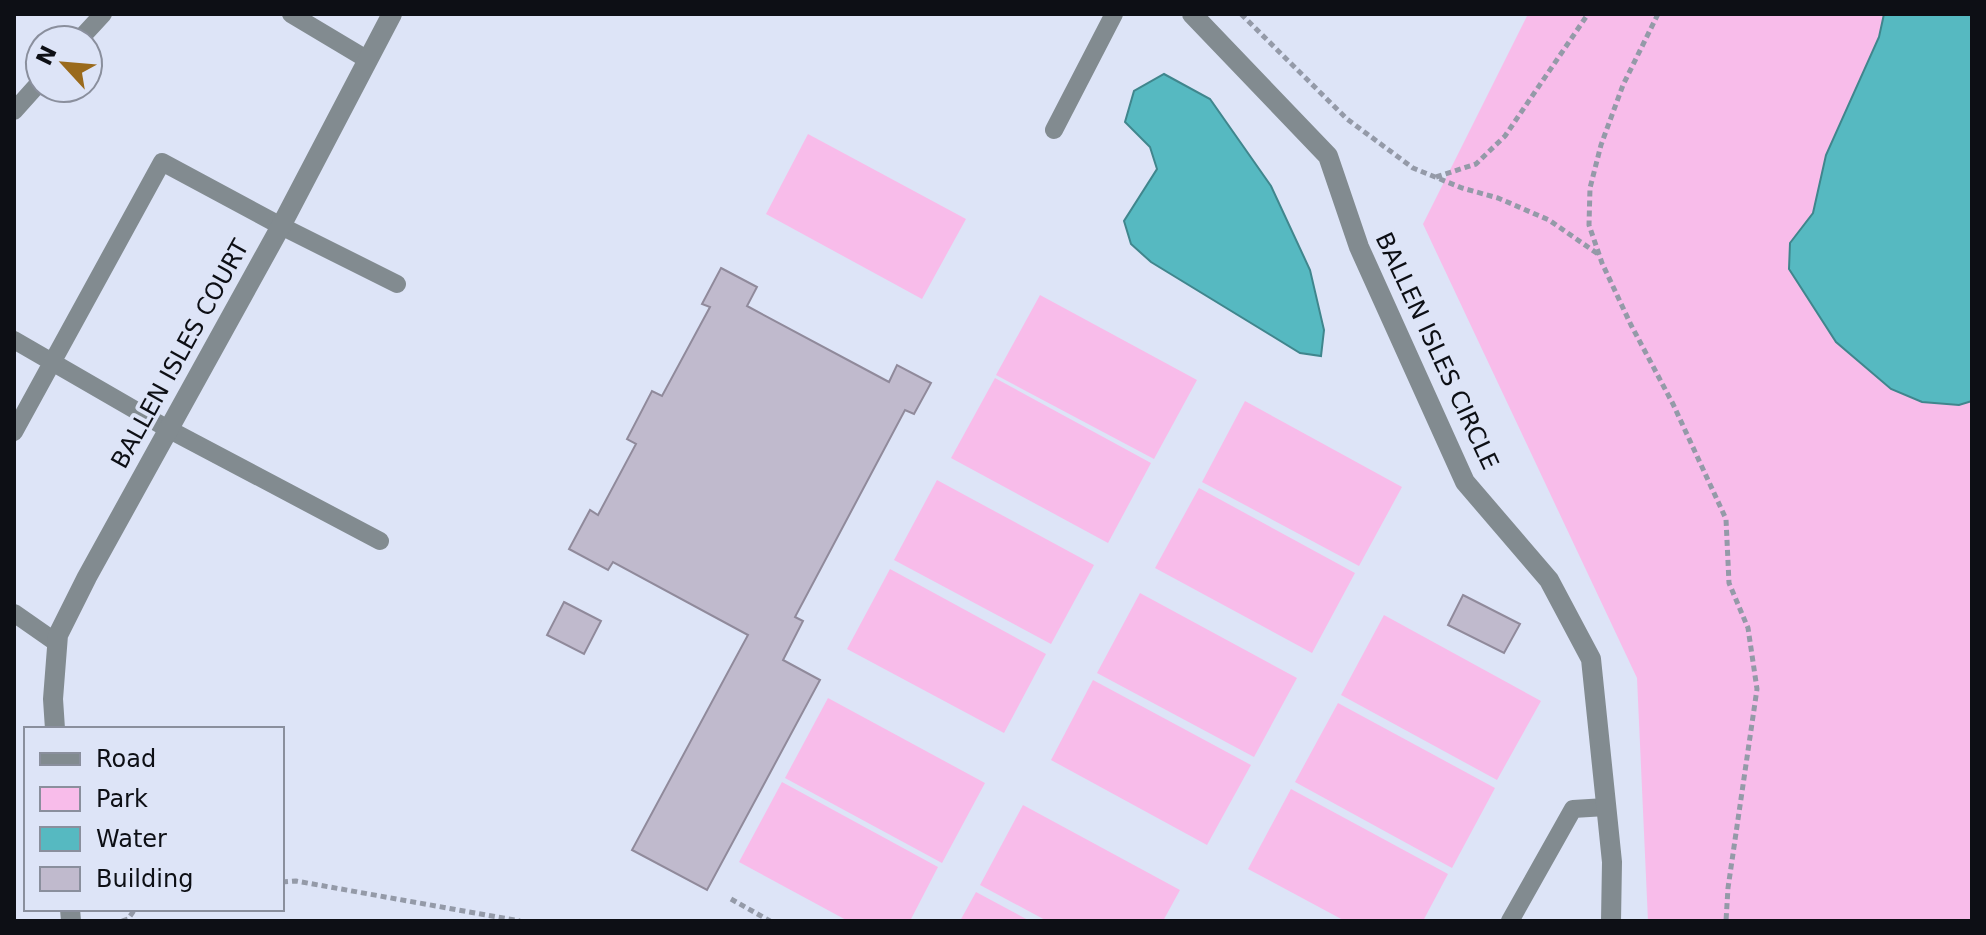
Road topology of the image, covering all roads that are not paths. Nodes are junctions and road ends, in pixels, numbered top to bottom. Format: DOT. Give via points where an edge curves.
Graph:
graph roads {
  1 [pos="291,14"];
  2 [pos="392,14"];
  3 [pos="1114,14"];
  4 [pos="1192,14"];
  5 [pos="368,60"];
  6 [pos="1054,130"];
  7 [pos="281,226"];
  8 [pos="397,284"];
  9 [pos="14,340"];
  10 [pos="52,362"];
  11 [pos="168,429"];
  12 [pos="14,432"];
  13 [pos="380,541"];
  14 [pos="14,613"];
  15 [pos="57,643"];
  16 [pos="55,727"];
  17 [pos="1606,807"];
  18 [pos="1510,921"];
  19 [pos="1611,921"];
  1 -- 5 [label="lane"];
  2 -- 5 [label="street, BALLEN ISLES COURT"];
  3 -- 6 [label="lane"];
  4 -- 17 [label="street, BALLEN ISLES CIRCLE" via="1328,156 1359,247 1465,482 1549,580 1591,659"];
  5 -- 7 [label="street, BALLEN ISLES COURT"];
  7 -- 8 [label="lane"];
  7 -- 10 [label="lane" via="162,162"];
  7 -- 11 [label="street, BALLEN ISLES COURT"];
  9 -- 10 [label="lane"];
  10 -- 11 [label="lane"];
  10 -- 12 [label="lane"];
  11 -- 13 [label="lane"];
  11 -- 15 [label="street, BALLEN ISLES COURT"];
  14 -- 15 [label="lane"];
  15 -- 16 [label="street, BALLEN ISLES COURT"];
  17 -- 18 [label="lane" via="1573,809"];
  17 -- 19 [label="street, BALLEN ISLES CIRCLE"];
}
